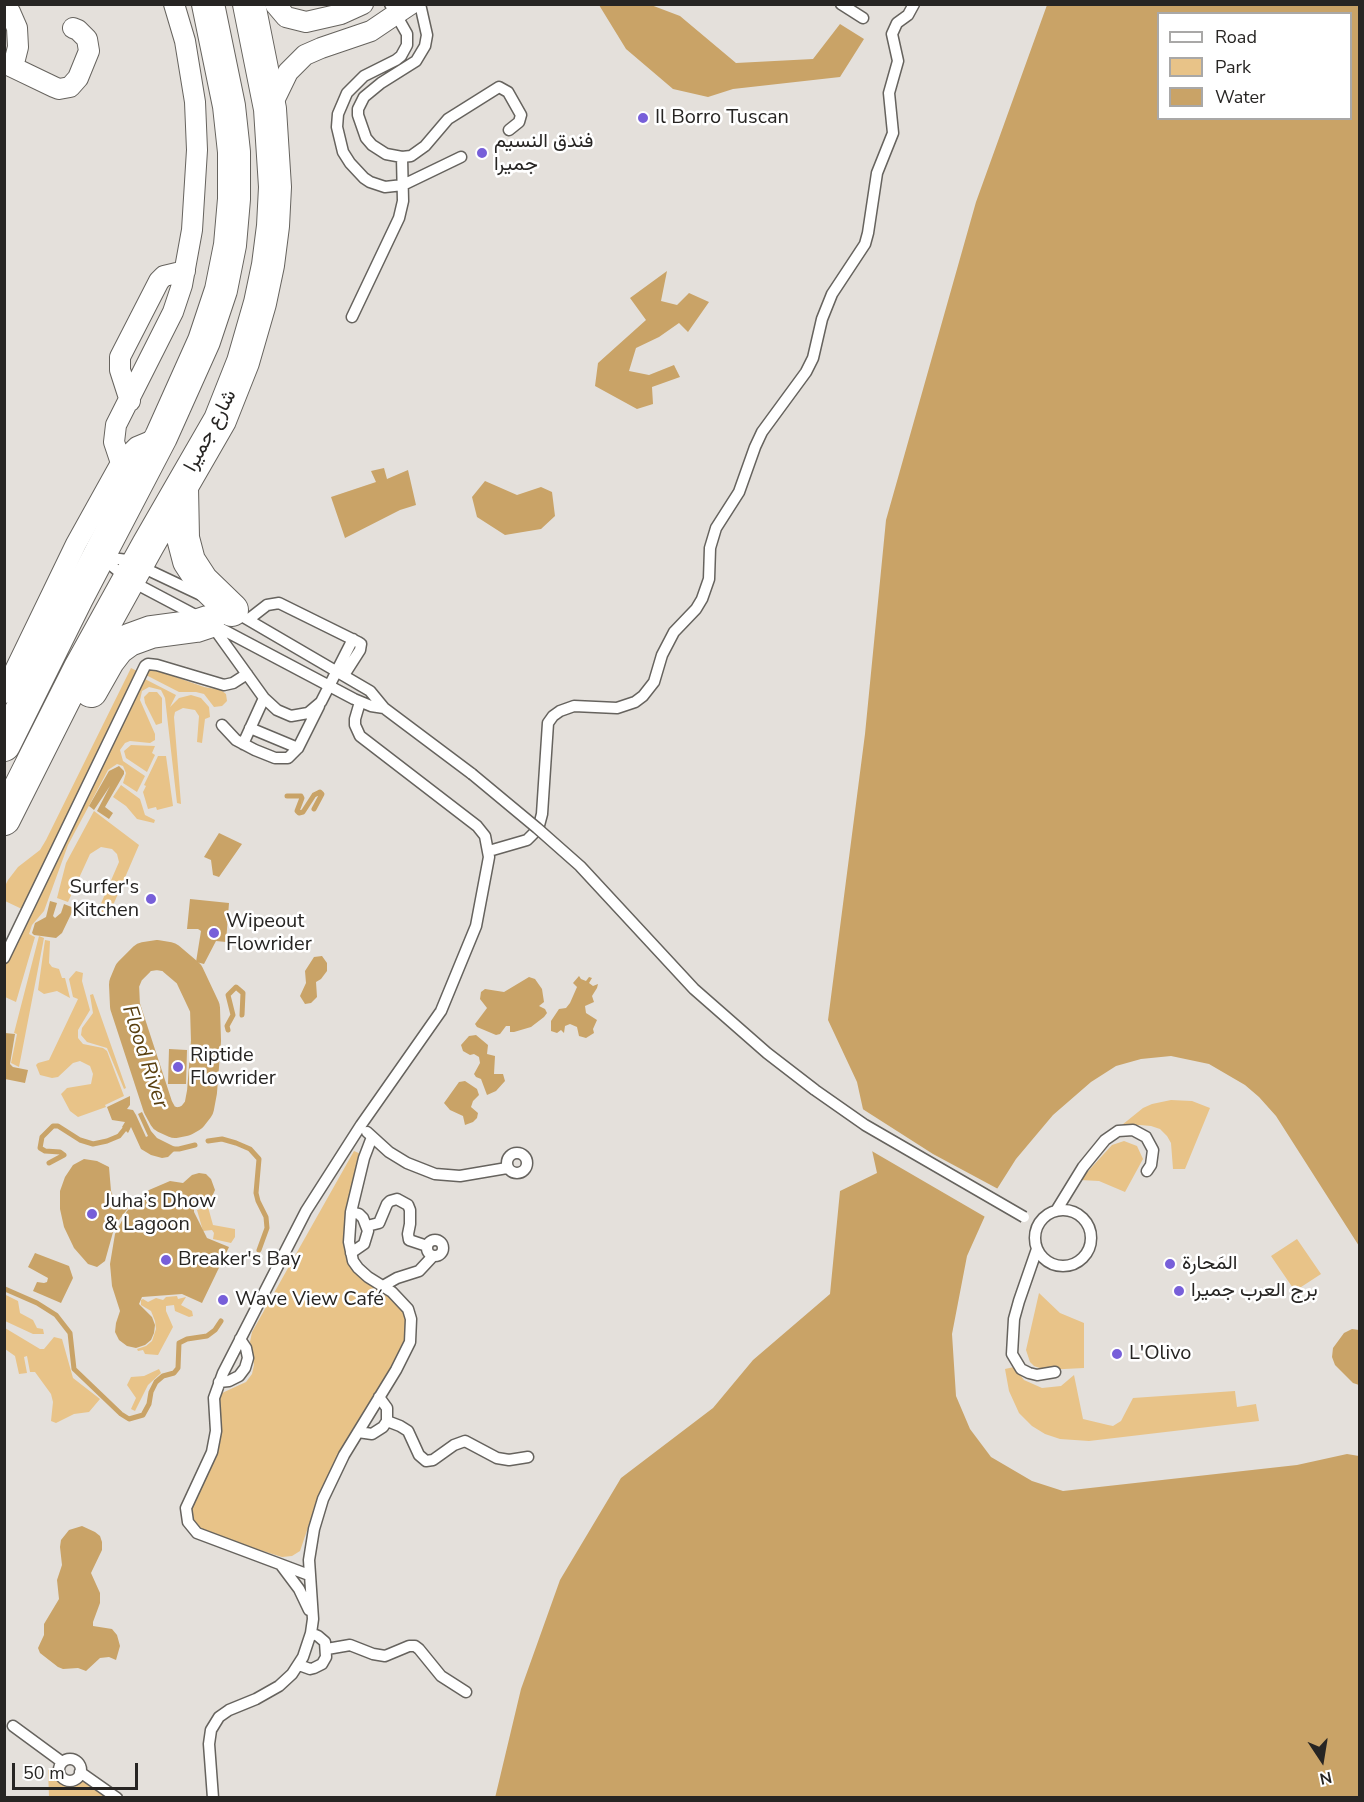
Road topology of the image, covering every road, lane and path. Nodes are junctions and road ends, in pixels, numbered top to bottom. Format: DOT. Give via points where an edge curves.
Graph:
graph roads {
  1 [pos="174,4"];
  2 [pos="208,4"];
  3 [pos="249,4"];
  4 [pos="274,4"];
  5 [pos="363,4"];
  6 [pos="420,4"];
  7 [pos="841,4"];
  8 [pos="914,4"];
  9 [pos="4,5"];
  10 [pos="399,8"];
  11 [pos="863,18"];
  12 [pos="73,28"];
  13 [pos="9,65"];
  14 [pos="270,109"];
  15 [pos="509,130"];
  16 [pos="402,157"];
  17 [pos="461,157"];
  18 [pos="403,185"];
  19 [pos="185,271"];
  20 [pos="352,317"];
  21 [pos="193,366"];
  22 [pos="130,401"];
  23 [pos="161,437"];
  24 [pos="121,463"];
  25 [pos="182,484"];
  26 [pos="99,558"];
  27 [pos="136,567"];
  28 [pos="225,619"];
  29 [pos="340,673"];
  30 [pos="248,674"];
  31 [pos="329,685"];
  32 [pos="4,693"];
  33 [pos="264,698"];
  34 [pos="321,702"];
  35 [pos="360,702"];
  36 [pos="384,708"];
  37 [pos="222,725"];
  38 [pos="250,728"];
  39 [pos="243,744"];
  40 [pos="4,745"];
  41 [pos="298,748"];
  42 [pos="40,749"];
  43 [pos="4,819"];
  44 [pos="489,851"];
  45 [pos="4,958"];
  46 [pos="361,1125"];
  47 [pos="372,1137"];
  48 [pos="507,1168"];
  49 [pos="1147,1171"];
  50 [pos="1056,1211"];
  51 [pos="351,1212"];
  52 [pos="367,1226"];
  53 [pos="1038,1226"];
  54 [pos="1037,1249"];
  55 [pos="351,1253"];
  56 [pos="383,1286"];
  57 [pos="240,1340"];
  58 [pos="1055,1372"];
  59 [pos="219,1382"];
  60 [pos="379,1397"];
  61 [pos="387,1421"];
  62 [pos="358,1432"];
  63 [pos="528,1457"];
  64 [pos="281,1565"];
  65 [pos="309,1575"];
  66 [pos="313,1619"];
  67 [pos="311,1634"];
  68 [pos="327,1648"];
  69 [pos="299,1665"];
  70 [pos="466,1692"];
  71 [pos="13,1726"];
  72 [pos="62,1762"];
  73 [pos="80,1772"];
  74 [pos="117,1797"];
  75 [pos="213,1797"];
  1 -- 19 [label="street" via="190,62 197,123 193,213"];
  2 -- 21 [label="main road" via="229,106 234,199 221,290"];
  3 -- 14 [label="main road, شارع جميرا"];
  4 -- 5 [label="street" via="286,17 306,22"];
  6 -- 16 [label="lane" via="427,35 421,55 369,92 358,109 362,130 372,145 386,154"];
  7 -- 11 [label="lane"];
  8 -- 44 [label="lane" via="892,34 898,61 889,93 893,134 877,172 865,244 832,294 806,372 762,432 740,492 716,528 702,599 670,638 654,682 643,696 617,708 574,706 553,716 548,723 538,829 527,840"];
  9 -- 13 [label="street" via="17,28 18,47"];
  10 -- 14 [label="street" via="371,31 305,55 288,72"];
  10 -- 18 [label="lane" via="407,34 405,50 396,60 354,83 341,103 337,127 343,152 364,178 378,185"];
  12 -- 13 [label="street" via="87,39 89,51 70,87 59,89"];
  14 -- 25 [label="main road, شارع جميرا" via="273,226 260,303 233,392"];
  15 -- 16 [label="lane" via="521,115 506,90 495,88 448,119 419,152"];
  16 -- 18 [label="lane"];
  17 -- 18 [label="lane"];
  18 -- 20 [label="lane" via="399,218"];
  19 -- 22 [label="street" via="173,312"];
  19 -- 22 [label="street" via="159,281 120,357"];
  21 -- 23 [label="main road"];
  21 -- 27 [label="main road" via="197,374 196,391 125,542 127,554"];
  22 -- 24 [label="street" via="114,434"];
  23 -- 24 [label="street" via="137,447"];
  23 -- 26 [label="main road"];
  24 -- 32 [label="street" via="76,544"];
  25 -- 27 [label="main road, شارع جميرا"];
  25 -- 28 [label="main road" via="182,532 189,561"];
  26 -- 27 [label="lane" via="116,558"];
  26 -- 27 [label="lane" via="111,566"];
  26 -- 40 [label="main road"];
  26 -- 42 [label="main road" via="102,569 113,576 113,594 42,728"];
  27 -- 28 [label="lane"];
  27 -- 28 [label="lane"];
  27 -- 42 [label="main road, شارع جميرا"];
  28 -- 29 [label="lane"];
  28 -- 29 [label="lane" via="279,603 353,639"];
  28 -- 30 [label="lane"];
  28 -- 31 [label="lane"];
  28 -- 42 [label="main road" via="150,632 129,640 108,661 69,732 56,746"];
  29 -- 31 [label="lane"];
  29 -- 36 [label="lane" via="370,691"];
  30 -- 33 [label="lane"];
  30 -- 45 [label="lane" via="224,685 157,665 145,666"];
  31 -- 34 [label="lane"];
  31 -- 35 [label="lane"];
  33 -- 34 [label="lane" via="277,711 291,716 308,713"];
  33 -- 38 [label="lane"];
  34 -- 41 [label="lane"];
  35 -- 36 [label="lane"];
  35 -- 44 [label="lane" via="355,719 360,736 477,826"];
  36 -- 53 [label="lane, bridge" via="472,774 580,866 694,988 767,1053 865,1125"];
  37 -- 39 [label="lane"];
  38 -- 39 [label="lane"];
  38 -- 41 [label="lane"];
  39 -- 41 [label="lane" via="275,758 288,758"];
  42 -- 43 [label="main road, شارع جميرا"];
  44 -- 46 [label="lane" via="476,926 441,1011"];
  46 -- 47 [label="lane"];
  46 -- 57 [label="lane" via="306,1211"];
  47 -- 48 [label="lane" via="407,1163 435,1174 460,1176"];
  47 -- 51 [label="lane"];
  49 -- 50 [label="lane" via="1153,1150 1146,1137 1133,1130 1118,1131 1105,1140 1083,1167"];
  50 -- 53 [label="lane" via="1045,1216"];
  50 -- 54 [label="lane" via="1069,1211 1086,1222 1090,1241 1086,1253 1076,1262 1064,1265 1051,1263"];
  51 -- 52 [label="lane" via="359,1214"];
  51 -- 55 [label="lane"];
  52 -- 55 [label="lane" via="364,1244"];
  52 -- 56 [label="lane" via="378,1223 387,1204 397,1199 410,1210 409,1240 430,1251 419,1270"];
  53 -- 54 [label="lane"];
  54 -- 58 [label="lane" via="1014,1319 1012,1354 1021,1369 1029,1373"];
  55 -- 56 [label="lane" via="363,1273"];
  56 -- 60 [label="lane" via="408,1310 411,1331 406,1354"];
  57 -- 59 [label="lane"];
  57 -- 59 [label="lane" via="248,1358 245,1368 230,1381"];
  59 -- 64 [label="lane" via="214,1398 214,1442 210,1460 188,1501 188,1522 209,1539"];
  60 -- 61 [label="lane" via="387,1408"];
  60 -- 62 [label="lane"];
  61 -- 62 [label="lane" via="372,1434"];
  61 -- 63 [label="lane" via="408,1431 426,1461 465,1441 503,1460"];
  62 -- 65 [label="lane" via="321,1505"];
  64 -- 65 [label="lane"];
  64 -- 66 [label="lane" via="299,1588"];
  65 -- 66 [label="lane"];
  66 -- 67 [label="lane"];
  67 -- 68 [label="lane" via="322,1638"];
  67 -- 69 [label="lane"];
  68 -- 69 [label="lane" via="322,1664 310,1669"];
  68 -- 70 [label="lane" via="350,1645 385,1656 415,1646 436,1671"];
  69 -- 75 [label="lane" via="279,1686 229,1710 215,1722 209,1735"];
  71 -- 72 [label="lane"];
  72 -- 73 [label="lane" via="75,1761"];
  72 -- 73 [label="lane" via="59,1772 64,1779 78,1778"];
  73 -- 74 [label="lane"];
}
